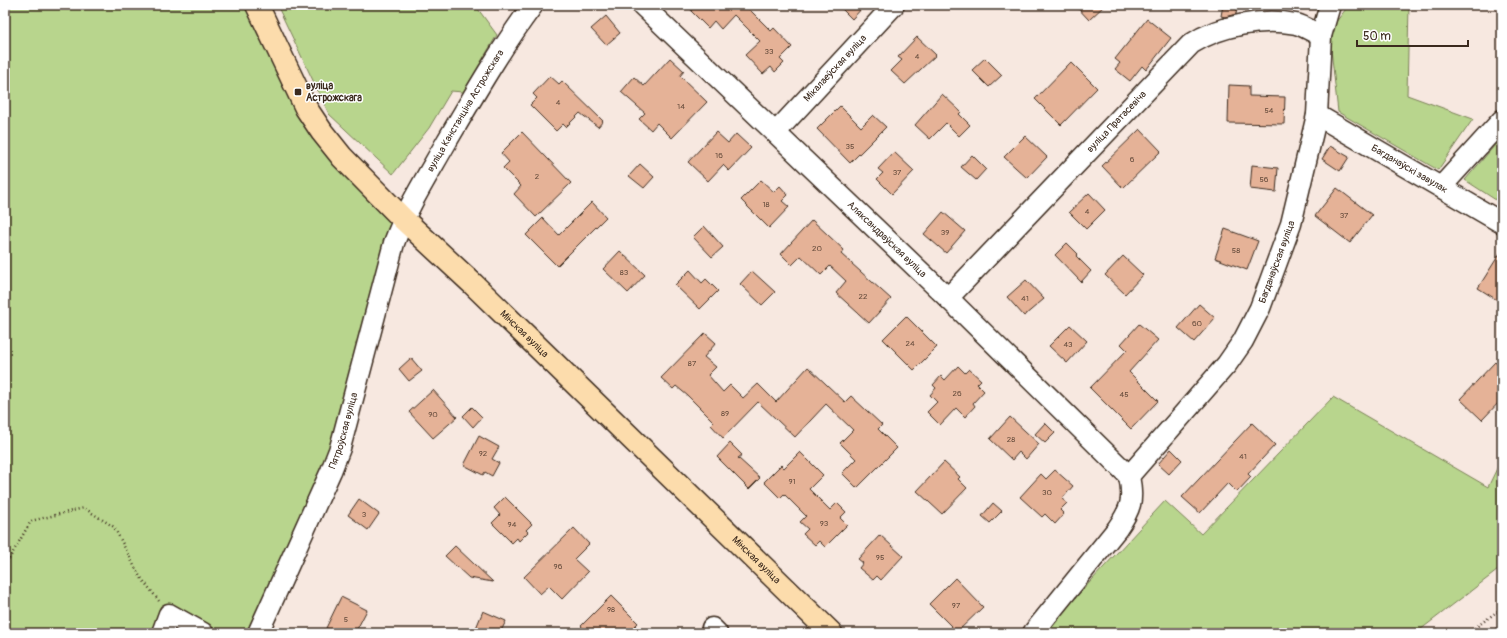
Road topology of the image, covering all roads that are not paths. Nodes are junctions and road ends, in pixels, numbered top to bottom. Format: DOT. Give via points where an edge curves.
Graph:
graph roads {
  1 [pos="257,5"];
  2 [pos="533,5"];
  3 [pos="642,5"];
  4 [pos="894,5"];
  5 [pos="1330,5"];
  6 [pos="1321,36"];
  7 [pos="1317,115"];
  8 [pos="1502,120"];
  9 [pos="776,132"];
  10 [pos="1442,186"];
  11 [pos="403,219"];
  12 [pos="1502,222"];
  13 [pos="948,298"];
  14 [pos="1129,476"];
  15 [pos="162,633"];
  16 [pos="203,633"];
  17 [pos="258,633"];
  18 [pos="831,633"];
  19 [pos="1033,633"];
  1 -- 11 [label="main road, Мінская вуліца" via="298,92 322,132 342,157"];
  2 -- 11 [label="street, вуліца Канстанціна Астрожскага" via="476,92"];
  3 -- 9 [label="street, Аляксандраўская вуліца"];
  4 -- 9 [label="street, Мікалаеўская вуліца"];
  5 -- 6 [label="street, Багданаўская вуліца"];
  6 -- 7 [label="street, Багданаўская вуліца"];
  6 -- 13 [label="street, вуліца Пратасевіча" via="1297,25 1271,22 1236,26 1204,35 1191,44"];
  7 -- 10 [label="street, Багданаўскі завулак"];
  7 -- 14 [label="street, Багданаўская вуліца" via="1291,224 1257,314 1243,341 1227,364"];
  8 -- 10 [label="street"];
  9 -- 13 [label="street, Аляксандраўская вуліца"];
  10 -- 12 [label="street, Багданаўскі завулак"];
  11 -- 17 [label="street, Пятроўская вуліца" via="394,243 340,448"];
  11 -- 18 [label="main road, Мінская вуліца"];
  13 -- 14 [label="street, Аляксандраўская вуліца"];
  14 -- 19 [label="street" via="1132,497 1128,512"];
  15 -- 16 [label="street" via="169,614"];
}
